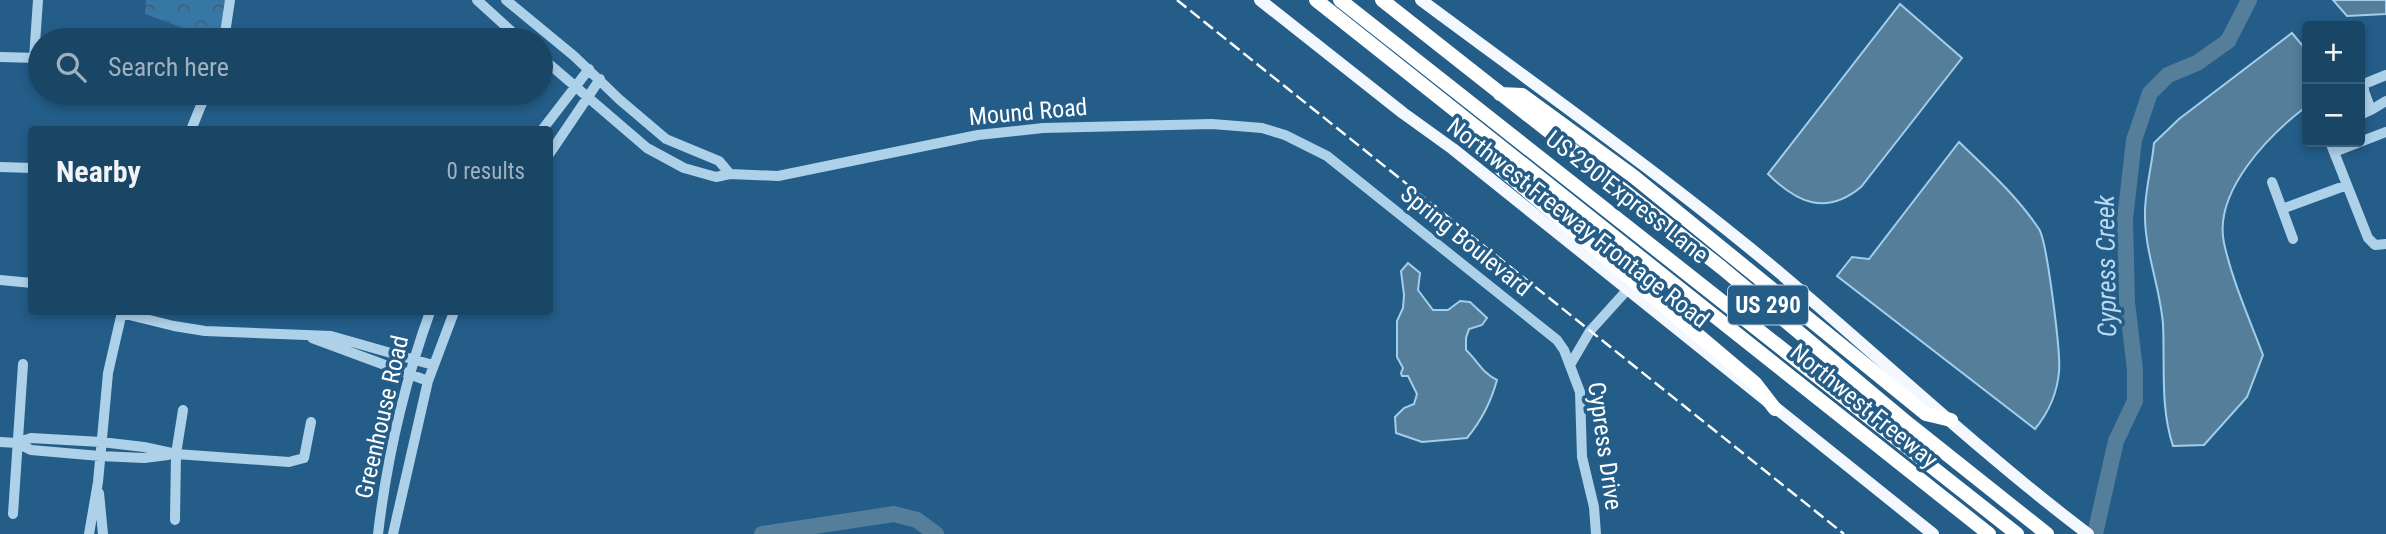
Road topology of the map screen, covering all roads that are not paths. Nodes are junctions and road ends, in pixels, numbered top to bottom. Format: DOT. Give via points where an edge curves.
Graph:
graph roads {
  1 [pos="38,0"];
  2 [pos="230,0"];
  3 [pos="477,0"];
  4 [pos="506,0"];
  5 [pos="1260,0"];
  6 [pos="1316,0"];
  7 [pos="1340,0"];
  8 [pos="1382,0"];
  9 [pos="1421,0"];
  10 [pos="38,28"];
  11 [pos="226,28"];
  12 [pos="508,28"];
  13 [pos="540,28"];
  14 [pos="553,39"];
  15 [pos="0,57"];
  16 [pos="28,58"];
  17 [pos="553,67"];
  18 [pos="589,69"];
  19 [pos="2386,75"];
  20 [pos="600,79"];
  21 [pos="575,86"];
  22 [pos="1500,94"];
  23 [pos="588,97"];
  24 [pos="2386,101"];
  25 [pos="201,105"];
  26 [pos="2371,110"];
  27 [pos="2365,113"];
  28 [pos="1471,124"];
  29 [pos="193,126"];
  30 [pos="545,126"];
  31 [pos="2386,132"];
  32 [pos="2365,138"];
  33 [pos="2332,147"];
  34 [pos="553,149"];
  35 [pos="1327,156"];
  36 [pos="0,167"];
  37 [pos="28,167"];
  38 [pos="730,174"];
  39 [pos="2272,182"];
  40 [pos="2347,185"];
  41 [pos="2282,209"];
  42 [pos="2293,239"];
  43 [pos="2386,244"];
  44 [pos="0,280"];
  45 [pos="28,283"];
  46 [pos="1628,289"];
  47 [pos="120,315"];
  48 [pos="132,315"];
  49 [pos="429,315"];
  50 [pos="453,315"];
  51 [pos="309,337"];
  52 [pos="413,359"];
  53 [pos="23,364"];
  54 [pos="433,365"];
  55 [pos="1570,365"];
  56 [pos="408,374"];
  57 [pos="428,381"];
  58 [pos="1775,409"];
  59 [pos="183,410"];
  60 [pos="1951,420"];
  61 [pos="311,422"];
  62 [pos="0,442"];
  63 [pos="101,442"];
  64 [pos="17,443"];
  65 [pos="176,454"];
  66 [pos="100,456"];
  67 [pos="98,482"];
  68 [pos="13,513"];
  69 [pos="175,520"];
  70 [pos="89,534"];
  71 [pos="103,534"];
  72 [pos="378,534"];
  73 [pos="393,534"];
  74 [pos="1596,534"];
  75 [pos="1933,534"];
  76 [pos="1989,534"];
  77 [pos="2017,534"];
  78 [pos="2047,534"];
  79 [pos="2088,534"];
  1 -- 10 [label="street"];
  2 -- 11 [label="street"];
  3 -- 12 [label="street"];
  4 -- 13 [label="street"];
  5 -- 46 [label="main road, Northwest Freeway Frontage Road"];
  6 -- 28 [label="highway, Northwest Freeway / US 290"];
  7 -- 77 [label="highway, US 290 Express Lane"];
  8 -- 22 [label="highway, Northwest Freeway / US 290"];
  9 -- 60 [label="main road" via="1711,217"];
  14 -- 18 [label="street"];
  15 -- 16 [label="street"];
  17 -- 21 [label="street, Mound Road"];
  18 -- 20 [label="street"];
  18 -- 21 [label="street"];
  19 -- 26 [label="street" via="2364,84"];
  20 -- 23 [label="street"];
  20 -- 38 [label="street" via="666,139 719,161"];
  21 -- 23 [label="street, Mound Road"];
  21 -- 30 [label="street"];
  22 -- 60 [label="highway" via="1521,95 1570,129 1731,253 1926,414"];
  22 -- 78 [label="highway, Northwest Freeway / US 290" via="1722,268"];
  23 -- 34 [label="street"];
  23 -- 38 [label="street, Mound Road" via="647,148 684,168 716,177"];
  24 -- 26 [label="street"];
  25 -- 29 [label="street"];
  26 -- 27 [label="street"];
  28 -- 58 [label="highway" via="1500,168 1755,383"];
  28 -- 76 [label="highway, Northwest Freeway / US 290"];
  31 -- 32 [label="street"];
  33 -- 40 [label="street"];
  35 -- 38 [label="street, Mound Road" via="1262,128 1213,124 1043,128 978,135 778,176"];
  35 -- 55 [label="street, Spring Boulevard" via="1557,340"];
  36 -- 37 [label="street"];
  39 -- 41 [label="street"];
  40 -- 41 [label="street"];
  40 -- 43 [label="street" via="2368,238 2377,246"];
  41 -- 42 [label="street"];
  44 -- 45 [label="street"];
  46 -- 55 [label="street" via="1590,331"];
  46 -- 58 [label="main road, Northwest Freeway Frontage Road"];
  47 -- 63 [label="street"];
  48 -- 51 [label="street" via="205,331"];
  49 -- 52 [label="street, Greenhouse Road"];
  50 -- 54 [label="street, Greenhouse Road"];
  51 -- 52 [label="street" via="331,336"];
  51 -- 56 [label="street"];
  52 -- 54 [label="street"];
  52 -- 56 [label="street, Greenhouse Road"];
  53 -- 64 [label="street"];
  54 -- 57 [label="street, Greenhouse Road"];
  55 -- 74 [label="street, Cypress Drive" via="1580,392 1582,457"];
  56 -- 57 [label="street"];
  56 -- 72 [label="street, Greenhouse Road"];
  57 -- 73 [label="street, Greenhouse Road"];
  58 -- 75 [label="main road, Northwest Freeway Frontage Road"];
  59 -- 65 [label="street"];
  60 -- 79 [label="main road"];
  61 -- 65 [label="street" via="304,458 297,461"];
  62 -- 64 [label="street"];
  63 -- 64 [label="street" via="31,438"];
  63 -- 65 [label="street"];
  63 -- 66 [label="street"];
  64 -- 66 [label="street" via="31,450"];
  64 -- 68 [label="street"];
  65 -- 66 [label="street"];
  65 -- 69 [label="street"];
  66 -- 67 [label="street"];
  67 -- 70 [label="street"];
  67 -- 71 [label="street"];
}
